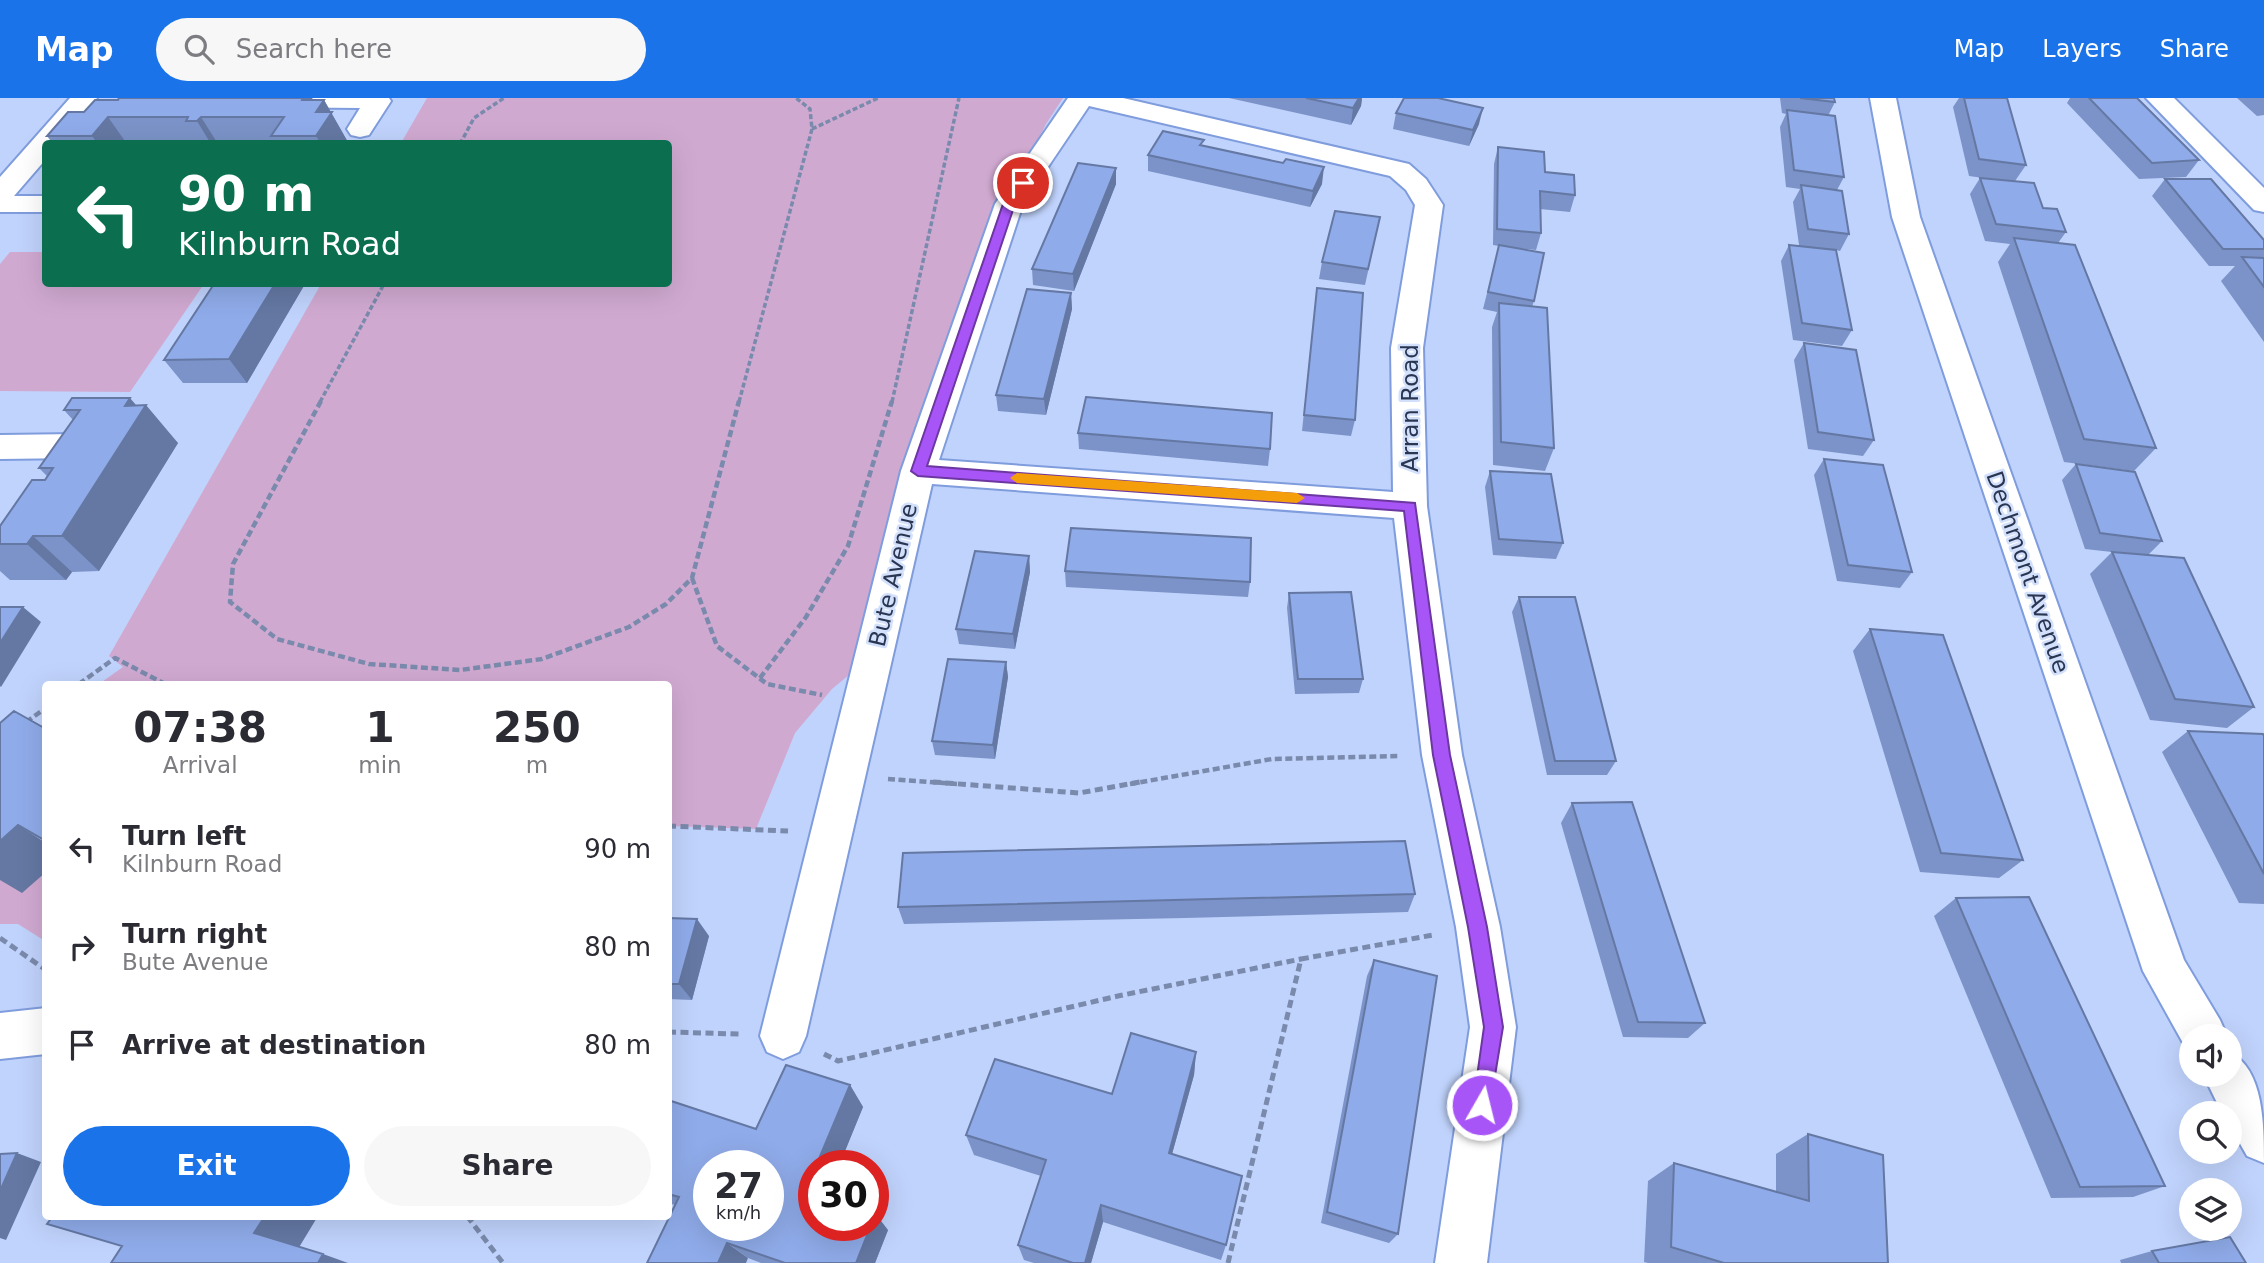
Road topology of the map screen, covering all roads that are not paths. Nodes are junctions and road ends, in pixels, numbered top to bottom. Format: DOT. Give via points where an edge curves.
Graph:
graph roads {
  1 [pos="84,98"];
  2 [pos="166,98"];
  3 [pos="1081,98"];
  4 [pos="1089,98"];
  5 [pos="1883,98"];
  6 [pos="2159,98"];
  7 [pos="280,99"];
  8 [pos="360,129"];
  9 [pos="47,140"];
  10 [pos="42,146"];
  11 [pos="0,194"];
  12 [pos="2260,196"];
  13 [pos="0,204"];
  14 [pos="42,204"];
  15 [pos="77,446"];
  16 [pos="2,450"];
  17 [pos="918,471"];
  18 [pos="1410,506"];
  19 [pos="2196,1024"];
  20 [pos="42,1031"];
  21 [pos="0,1036"];
  22 [pos="783,1036"];
  23 [pos="2234,1087"];
  24 [pos="2264,1139"];
  25 [pos="1461,1263"];
  1 -- 9 [label="street"];
  2 -- 7 [label="street"];
  3 -- 17 [label="street, Bute Avenue" via="1009,204"];
  4 -- 18 [label="street, Arran Road" via="1399,170 1416,185 1429,205 1407,348"];
  5 -- 19 [label="street, Dechmont Avenue" via="1906,217 2165,971"];
  6 -- 12 [label="street"];
  7 -- 8 [label="street" via="378,101"];
  10 -- 11 [label="street"];
  13 -- 14 [label="street"];
  15 -- 16 [label="street"];
  17 -- 18 [label="street"];
  17 -- 22 [label="street, Bute Avenue"];
  18 -- 25 [label="street, Arran Road" via="1442,755 1478,927 1493,1027"];
  20 -- 21 [label="street"];
  23 -- 24 [label="street"];
}
